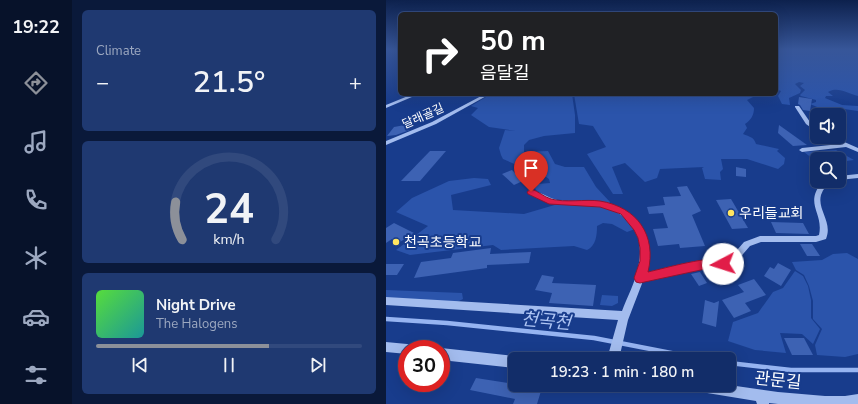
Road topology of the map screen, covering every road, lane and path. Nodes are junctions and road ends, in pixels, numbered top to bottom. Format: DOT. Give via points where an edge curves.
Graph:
graph roads {
  1 [pos="412,96"];
  2 [pos="484,96"];
  3 [pos="386,107"];
  4 [pos="797,107"];
  5 [pos="810,125"];
  6 [pos="386,143"];
  7 [pos="843,144"];
  8 [pos="847,146"];
  9 [pos="802,150"];
  10 [pos="858,150"];
  11 [pos="858,176"];
  12 [pos="846,177"];
  13 [pos="820,188"];
  14 [pos="531,192"];
  15 [pos="640,278"];
  16 [pos="386,301"];
  17 [pos="624,320"];
  18 [pos="386,347"];
  19 [pos="398,348"];
  20 [pos="615,352"];
  21 [pos="450,355"];
  22 [pos="508,361"];
  23 [pos="726,392"];
  24 [pos="762,400"];
  25 [pos="858,400"];
  1 -- 3 [label="street"];
  2 -- 6 [label="street, 달래골길" via="434,123"];
  4 -- 5 [label="street"];
  7 -- 8 [label="street"];
  8 -- 9 [label="street"];
  8 -- 10 [label="street"];
  11 -- 12 [label="street"];
  13 -- 15 [label="street" via="816,198 824,230 823,237 760,239 747,244 729,262"];
  14 -- 15 [label="street" via="549,201 600,204 624,212 644,238 645,261"];
  15 -- 17 [label="street"];
  16 -- 17 [label="street"];
  17 -- 20 [label="street"];
  18 -- 19 [label="street"];
  21 -- 22 [label="street"];
  23 -- 24 [label="street, 관문길"];
  24 -- 25 [label="street, 관문길"];
}
